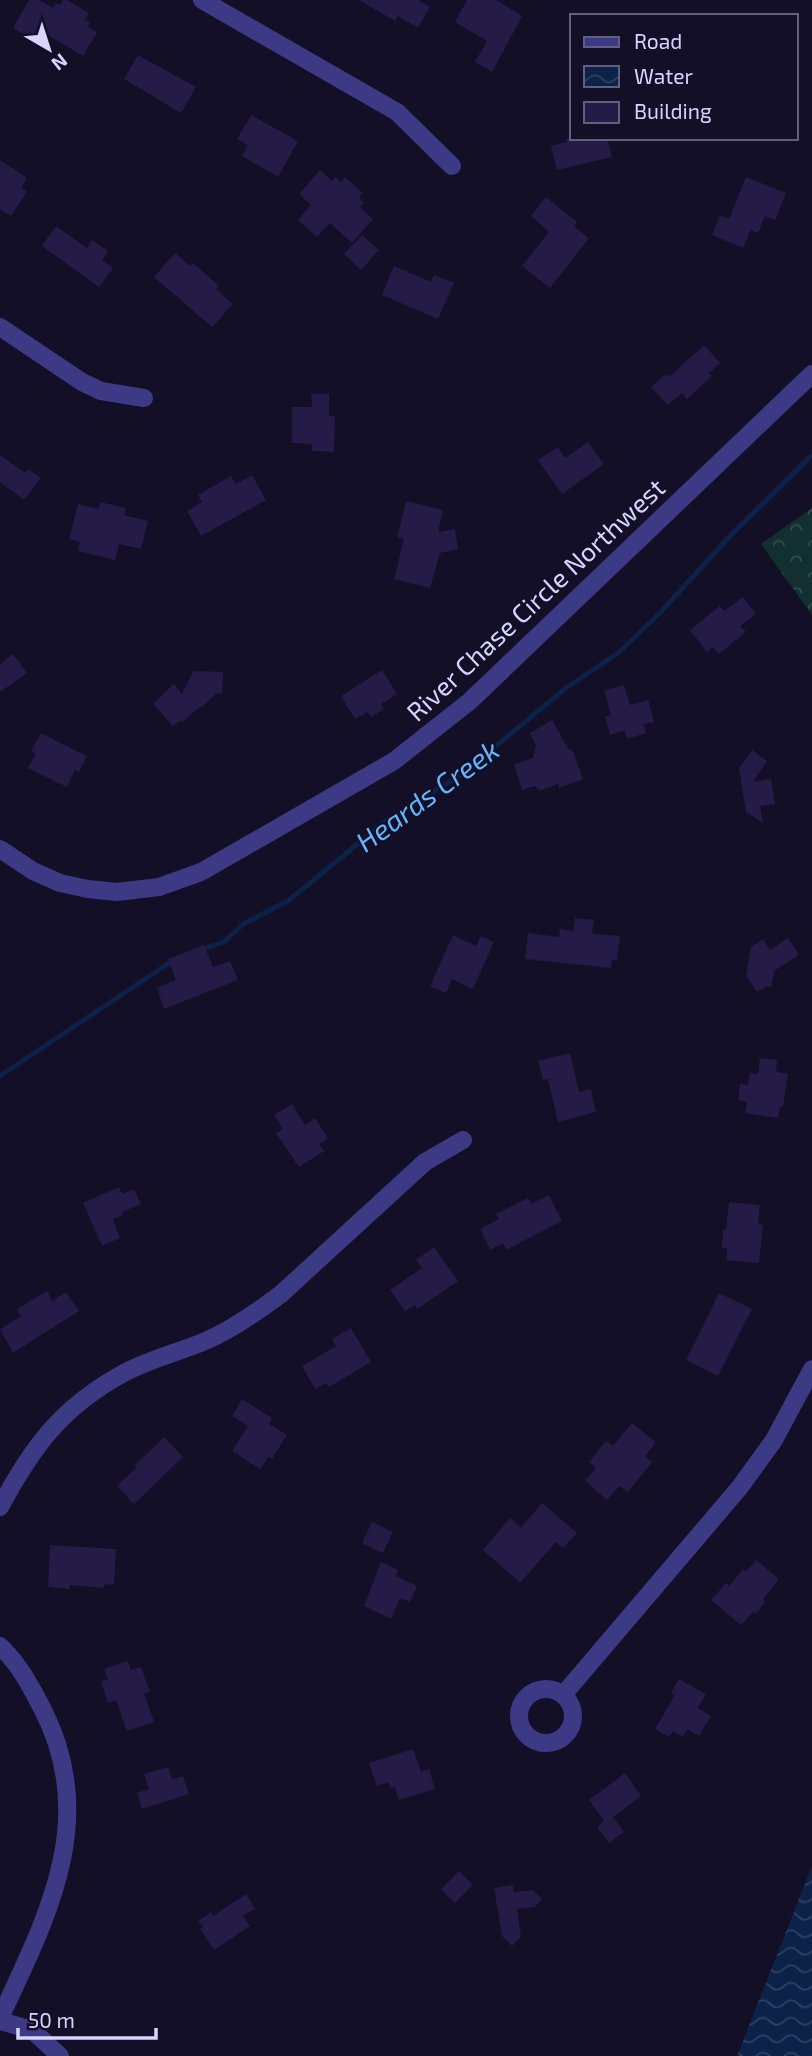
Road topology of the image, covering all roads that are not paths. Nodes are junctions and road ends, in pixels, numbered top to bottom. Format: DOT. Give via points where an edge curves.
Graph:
graph roads {
  1 [pos="202,0"];
  2 [pos="452,166"];
  3 [pos="0,327"];
  4 [pos="810,380"];
  5 [pos="144,398"];
  6 [pos="0,849"];
  7 [pos="463,1140"];
  8 [pos="812,1368"];
  9 [pos="0,1507"];
  10 [pos="0,1646"];
  11 [pos="563,1695"];
  12 [pos="0,2020"];
  13 [pos="60,2056"];
  1 -- 2 [label="street" via="397,112"];
  3 -- 5 [label="street" via="82,382 102,391"];
  4 -- 6 [label="street, River Chase Circle Northwest" via="470,701 394,761 201,872 159,887 117,892 60,883"];
  7 -- 9 [label="street" via="425,1163 256,1313 205,1341 124,1373 69,1410 23,1463"];
  8 -- 11 [label="street" via="774,1440 740,1487"];
  10 -- 12 [label="street" via="24,1674 48,1719 66,1784 67,1833 59,1880"];
  12 -- 13 [label="street" via="33,2030"];
}
